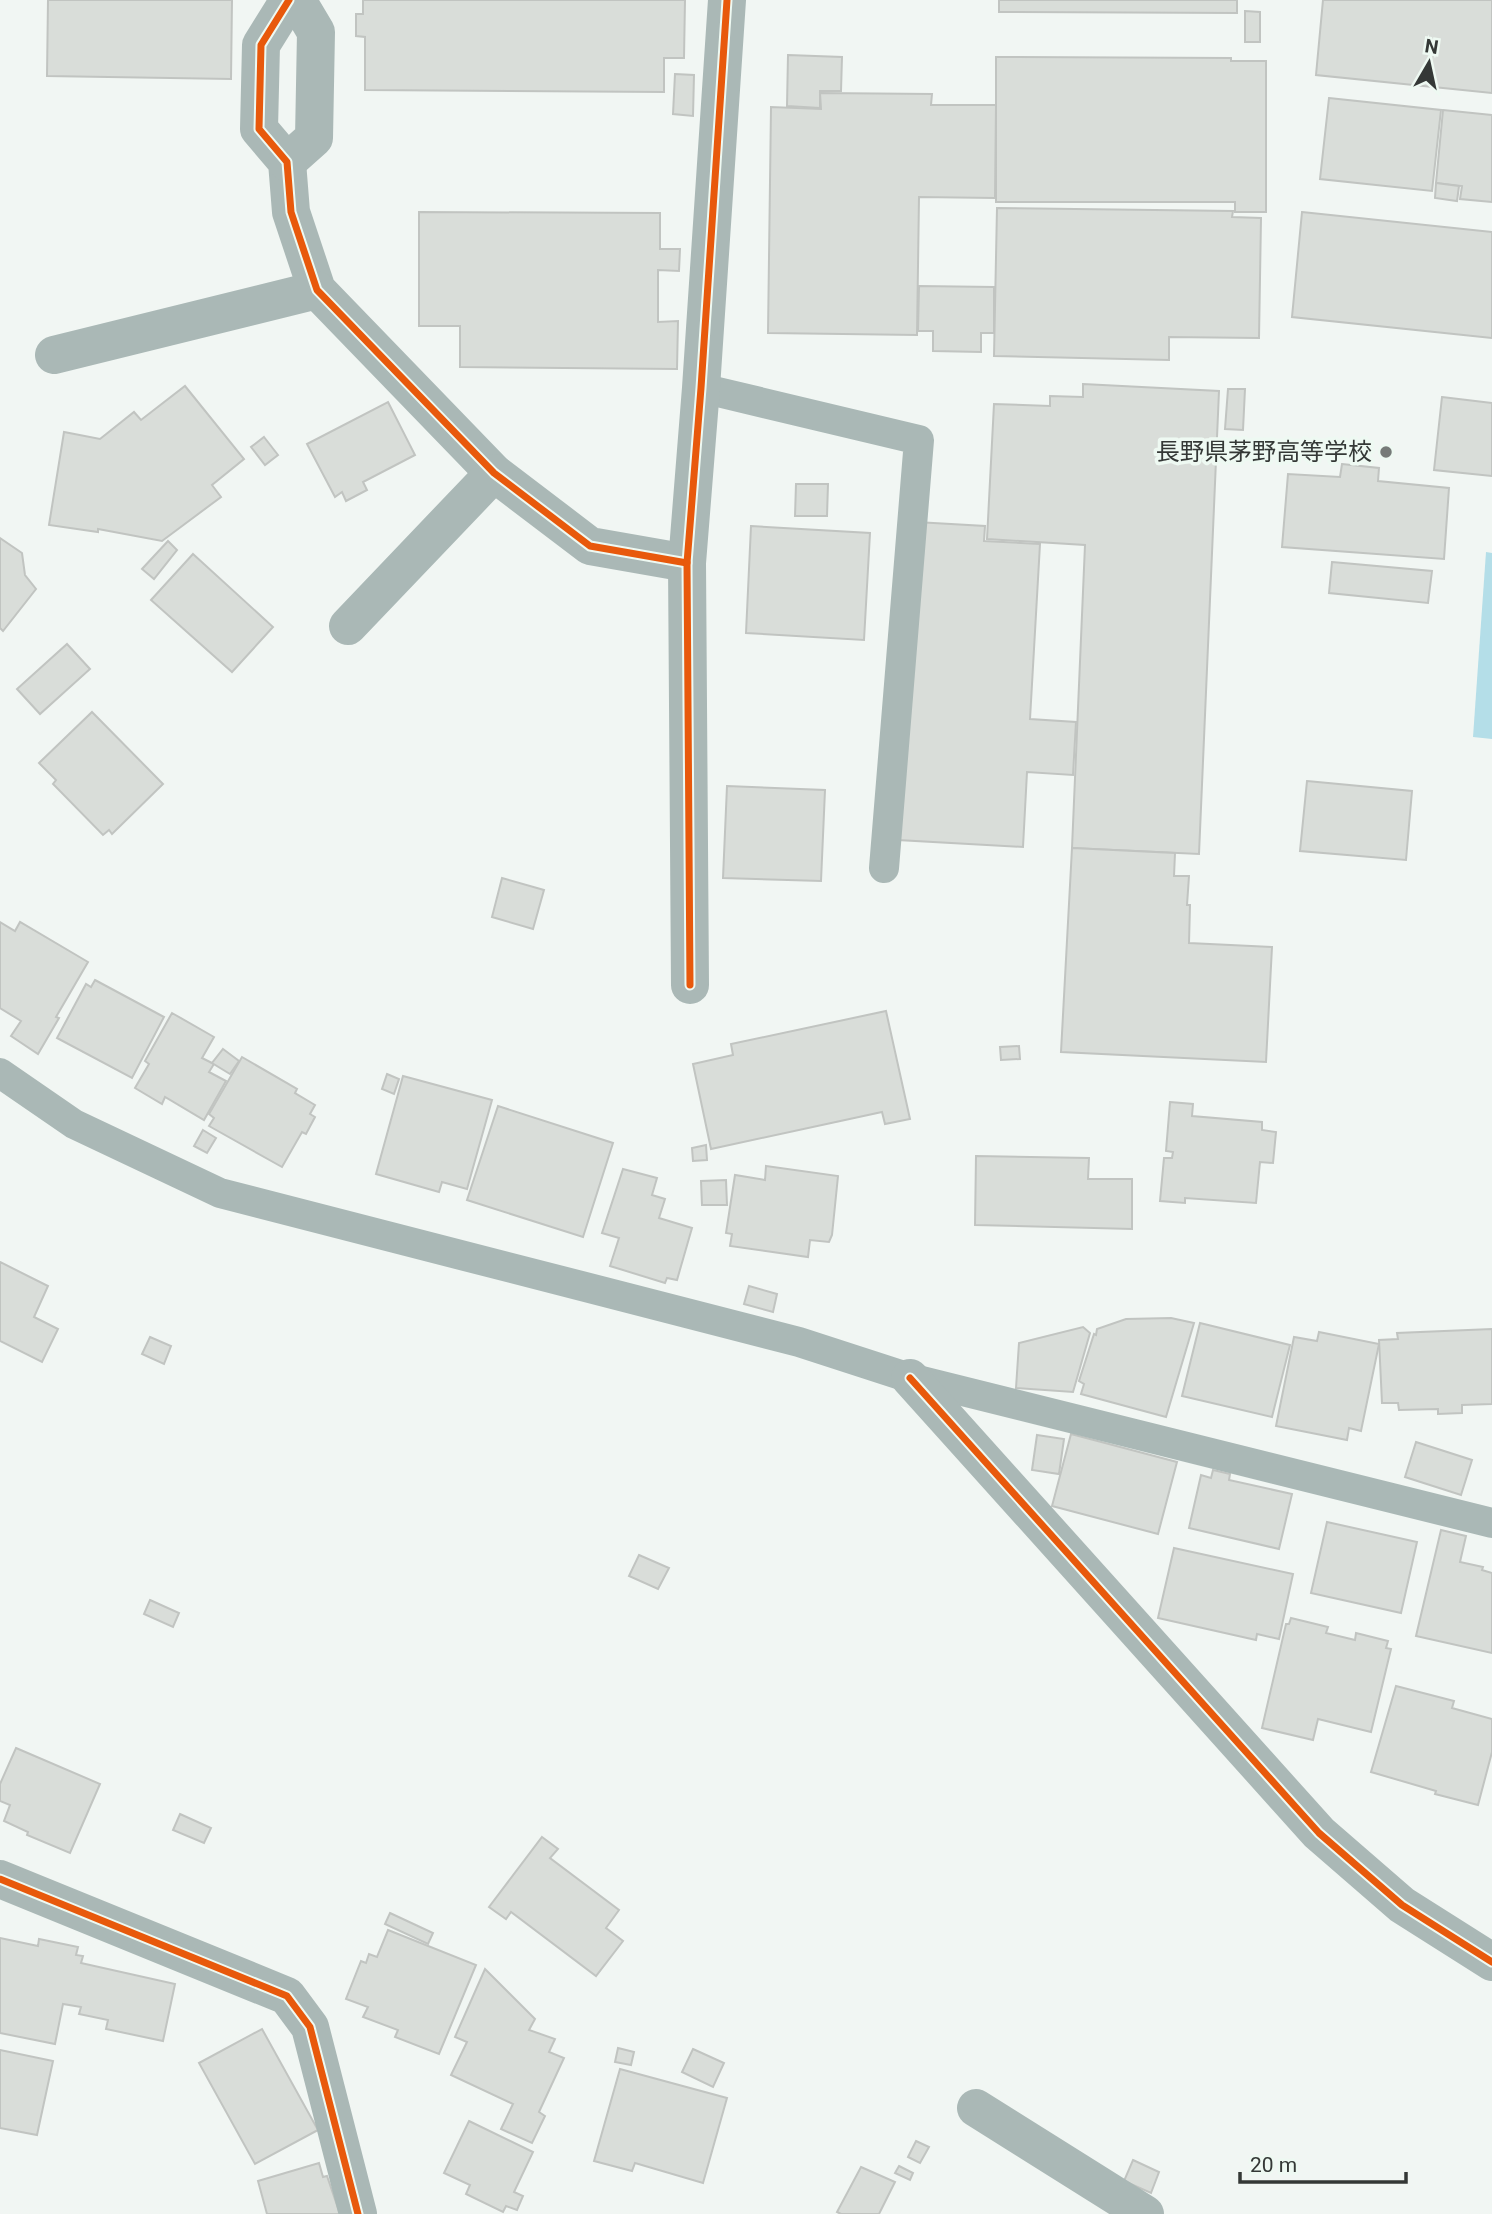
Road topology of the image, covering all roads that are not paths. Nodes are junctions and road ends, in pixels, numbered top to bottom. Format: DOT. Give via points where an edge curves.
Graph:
graph roads {
  1 [pos="289,0"];
  2 [pos="297,0"];
  3 [pos="727,0"];
  4 [pos="287,162"];
  5 [pos="317,290"];
  6 [pos="54,355"];
  7 [pos="701,388"];
  8 [pos="495,473"];
  9 [pos="687,563"];
  10 [pos="348,626"];
  11 [pos="884,868"];
  12 [pos="690,985"];
  13 [pos="0,1073"];
  14 [pos="910,1378"];
  15 [pos="1492,1522"];
  16 [pos="0,1879"];
  17 [pos="1492,1962"];
  18 [pos="975,2108"];
  19 [pos="358,2214"];
  20 [pos="1145,2214"];
  1 -- 4 [label="street" via="261,45 259,129"];
  2 -- 4 [label="street" via="316,32 314,138"];
  3 -- 7 [label="street"];
  4 -- 5 [label="street" via="291,212"];
  5 -- 6 [label="street"];
  5 -- 8 [label="street"];
  7 -- 9 [label="street"];
  7 -- 11 [label="lane" via="919,440"];
  8 -- 9 [label="street" via="590,546"];
  8 -- 10 [label="street"];
  9 -- 12 [label="street"];
  13 -- 14 [label="lane" via="74,1124 220,1193 799,1342"];
  14 -- 15 [label="lane"];
  14 -- 17 [label="street" via="1320,1833 1402,1905"];
  16 -- 19 [label="street" via="287,1996 310,2027"];
  18 -- 20 [label="street"];
}
